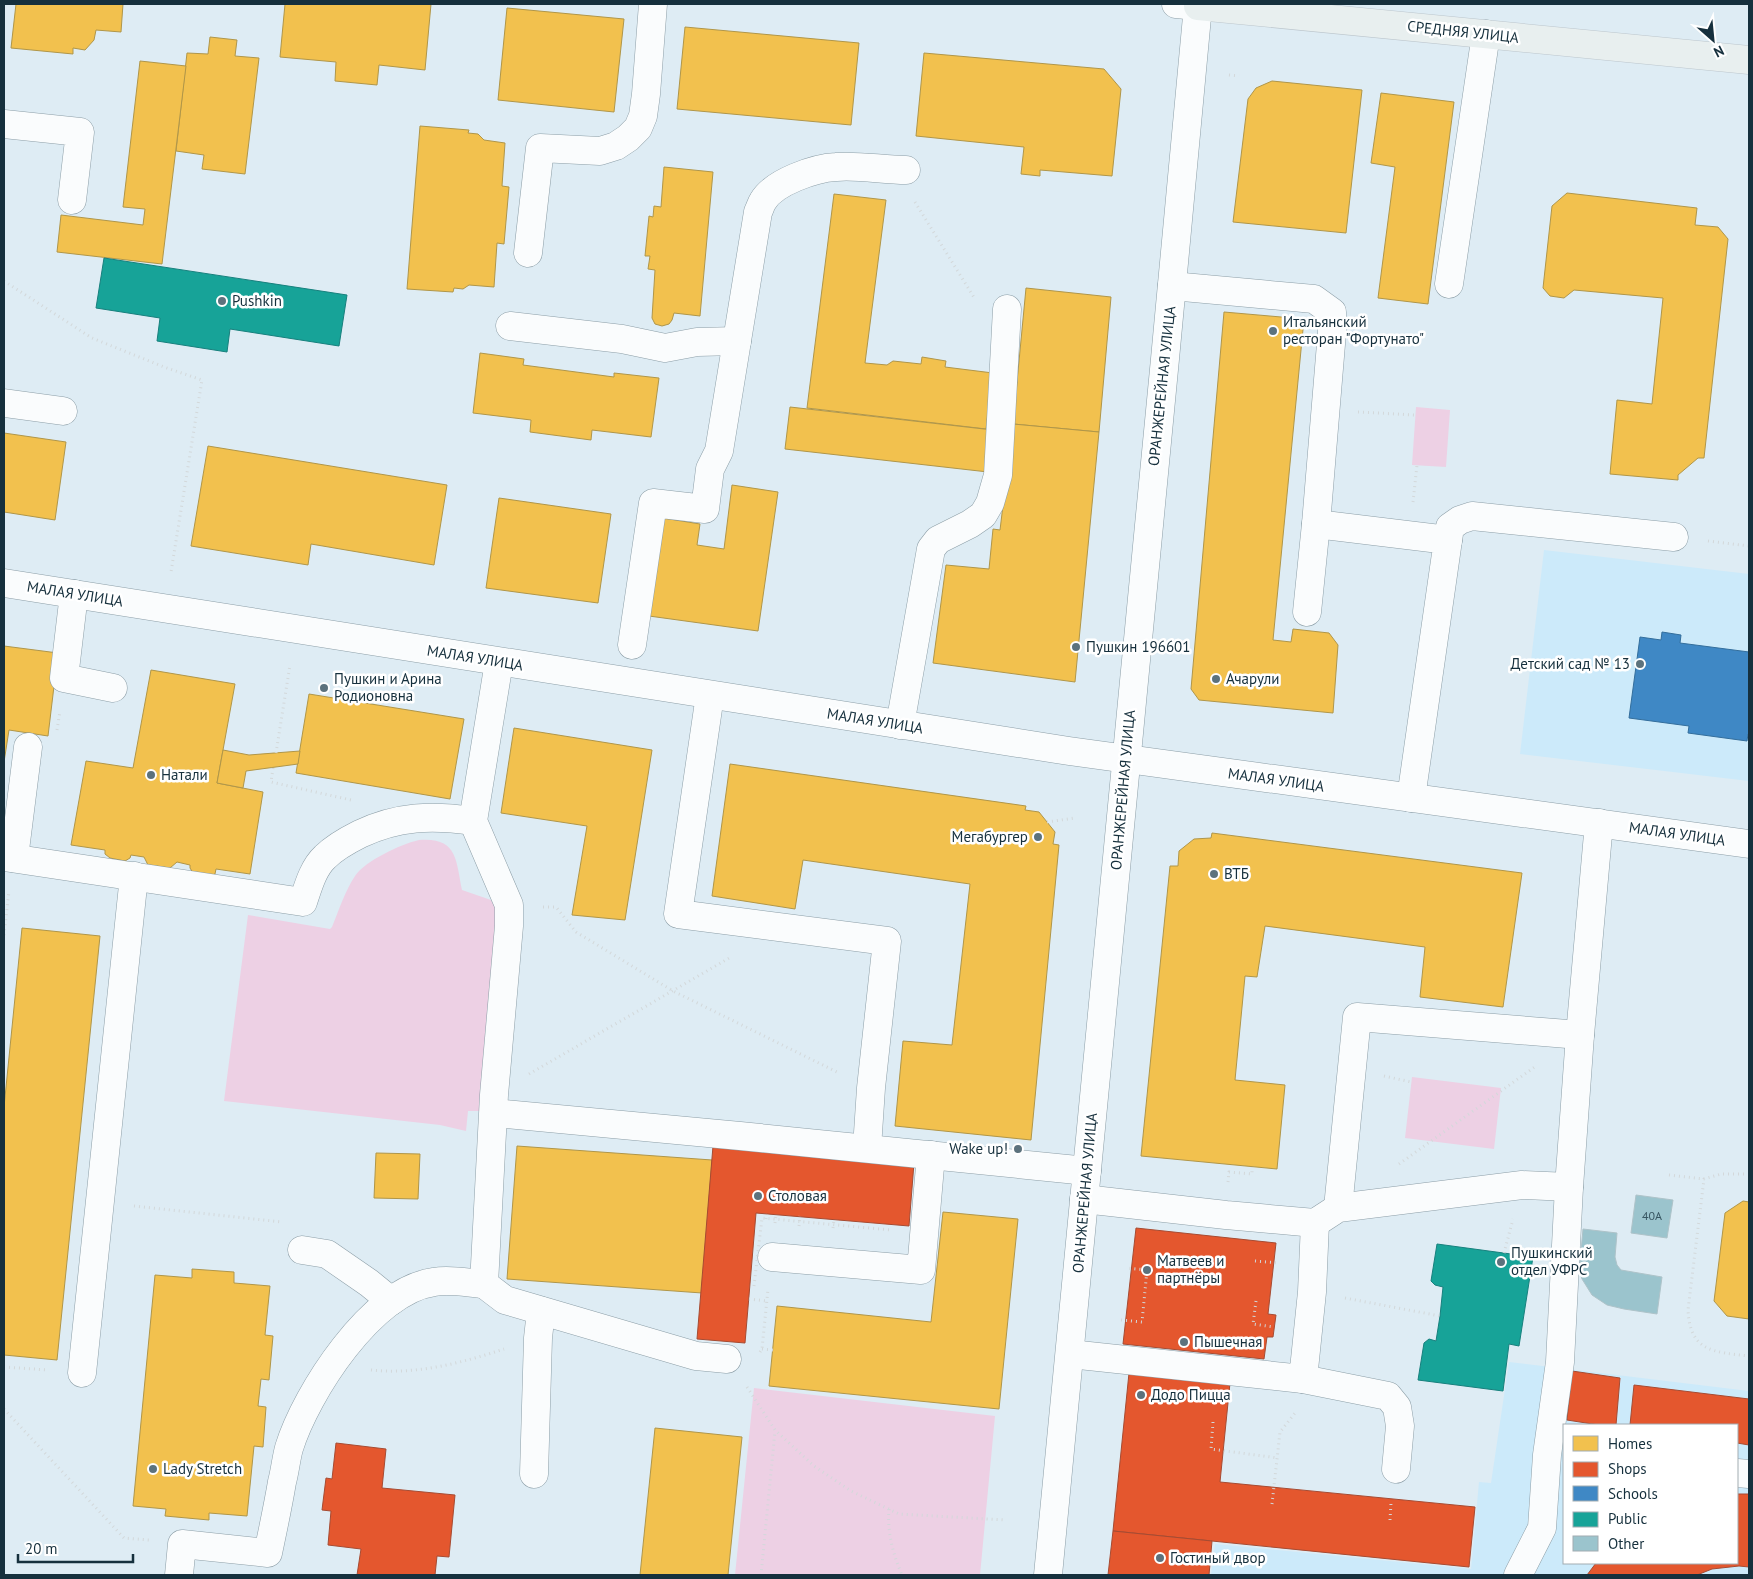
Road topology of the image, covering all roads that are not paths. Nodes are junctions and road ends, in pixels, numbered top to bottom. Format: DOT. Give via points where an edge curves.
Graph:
graph roads {
  1 [pos="653,4"];
  2 [pos="1190,4"];
  3 [pos="1486,34"];
  4 [pos="1749,60"];
  5 [pos="4,124"];
  6 [pos="901,170"];
  7 [pos="72,200"];
  8 [pos="528,253"];
  9 [pos="1449,284"];
  10 [pos="1172,286"];
  11 [pos="1008,309"];
  12 [pos="510,326"];
  13 [pos="737,342"];
  14 [pos="4,403"];
  15 [pos="63,410"];
  16 [pos="1316,524"];
  17 [pos="1674,538"];
  18 [pos="1448,540"];
  19 [pos="4,583"];
  20 [pos="74,594"];
  21 [pos="1307,612"];
  22 [pos="632,645"];
  23 [pos="500,662"];
  24 [pos="113,688"];
  25 [pos="710,695"];
  26 [pos="900,724"];
  27 [pos="28,747"];
  28 [pos="1126,759"];
  29 [pos="1411,798"];
  30 [pos="473,821"];
  31 [pos="1599,823"];
  32 [pos="1749,844"];
  33 [pos="9,858"];
  34 [pos="134,876"];
  35 [pos="1580,1036"];
  36 [pos="494,1104"];
  37 [pos="867,1148"];
  38 [pos="932,1155"];
  39 [pos="1086,1171"];
  40 [pos="1569,1187"];
  41 [pos="1084,1199"];
  42 [pos="1338,1208"];
  43 [pos="1314,1223"];
  44 [pos="302,1250"];
  45 [pos="772,1257"];
  46 [pos="484,1284"];
  47 [pos="391,1301"];
  48 [pos="540,1325"];
  49 [pos="1070,1354"];
  50 [pos="727,1359"];
  51 [pos="82,1372"];
  52 [pos="1312,1380"];
  53 [pos="1556,1456"];
  54 [pos="1396,1469"];
  55 [pos="534,1474"];
  56 [pos="179,1575"];
  57 [pos="1048,1575"];
  58 [pos="1518,1575"];
  1 -- 8 [label="street" via="646,94 638,128 616,146 600,151 540,148"];
  2 -- 3 [label="main road, СРЕДНЯЯ УЛИЦА"];
  2 -- 10 [label="street, ОРАНЖЕРЕЙНАЯ УЛИЦА"];
  3 -- 4 [label="main road, СРЕДНЯЯ УЛИЦА"];
  3 -- 9 [label="street"];
  5 -- 7 [label="street" via="80,132"];
  6 -- 13 [label="street" via="836,167 808,173 787,181 763,200 758,212"];
  10 -- 16 [label="street" via="1314,299 1332,312"];
  10 -- 28 [label="street, ОРАНЖЕРЕЙНАЯ УЛИЦА"];
  11 -- 26 [label="street" via="998,475 983,515 938,540 931,549"];
  12 -- 13 [label="street" via="622,339 665,348 697,342"];
  13 -- 22 [label="street" via="719,451 710,469 704,509 653,503"];
  14 -- 15 [label="street"];
  16 -- 18 [label="street"];
  16 -- 21 [label="street"];
  17 -- 18 [label="street" via="1472,516 1450,527"];
  18 -- 29 [label="street"];
  19 -- 20 [label="street, МАЛАЯ УЛИЦА"];
  20 -- 23 [label="street, МАЛАЯ УЛИЦА"];
  20 -- 24 [label="street" via="64,678"];
  23 -- 25 [label="street, МАЛАЯ УЛИЦА"];
  23 -- 30 [label="street"];
  25 -- 26 [label="street, МАЛАЯ УЛИЦА"];
  25 -- 37 [label="street" via="678,914 887,941"];
  26 -- 28 [label="street, МАЛАЯ УЛИЦА"];
  27 -- 33 [label="street"];
  28 -- 29 [label="street, МАЛАЯ УЛИЦА"];
  28 -- 39 [label="street, ОРАНЖЕРЕЙНАЯ УЛИЦА"];
  29 -- 31 [label="street, МАЛАЯ УЛИЦА"];
  30 -- 34 [label="street" via="422,818 398,820 376,827 349,840 324,858 311,878 302,902"];
  30 -- 36 [label="street" via="509,905"];
  31 -- 32 [label="street, МАЛАЯ УЛИЦА"];
  31 -- 35 [label="street"];
  33 -- 34 [label="street"];
  34 -- 51 [label="street"];
  35 -- 40 [label="street"];
  35 -- 42 [label="street" via="1357,1017"];
  36 -- 37 [label="street"];
  36 -- 46 [label="street"];
  37 -- 38 [label="street"];
  38 -- 39 [label="street"];
  38 -- 45 [label="street" via="921,1270"];
  39 -- 41 [label="street, ОРАНЖЕРЕЙНАЯ УЛИЦА"];
  40 -- 42 [label="street" via="1522,1185"];
  40 -- 53 [label="street"];
  41 -- 43 [label="street"];
  41 -- 49 [label="street, ОРАНЖЕРЕЙНАЯ УЛИЦА"];
  42 -- 43 [label="street"];
  43 -- 52 [label="street"];
  44 -- 47 [label="street" via="328,1254"];
  46 -- 47 [label="street" via="434,1282 413,1288"];
  46 -- 48 [label="street"];
  47 -- 56 [label="street" via="370,1318 339,1354 306,1408 289,1448 268,1553 182,1544"];
  48 -- 50 [label="street" via="696,1356"];
  48 -- 55 [label="street"];
  49 -- 52 [label="street"];
  49 -- 57 [label="street, ОРАНЖЕРЕЙНАЯ УЛИЦА"];
  52 -- 54 [label="street" via="1388,1396 1397,1406 1400,1426"];
  53 -- 58 [label="street" via="1542,1528"];
}
